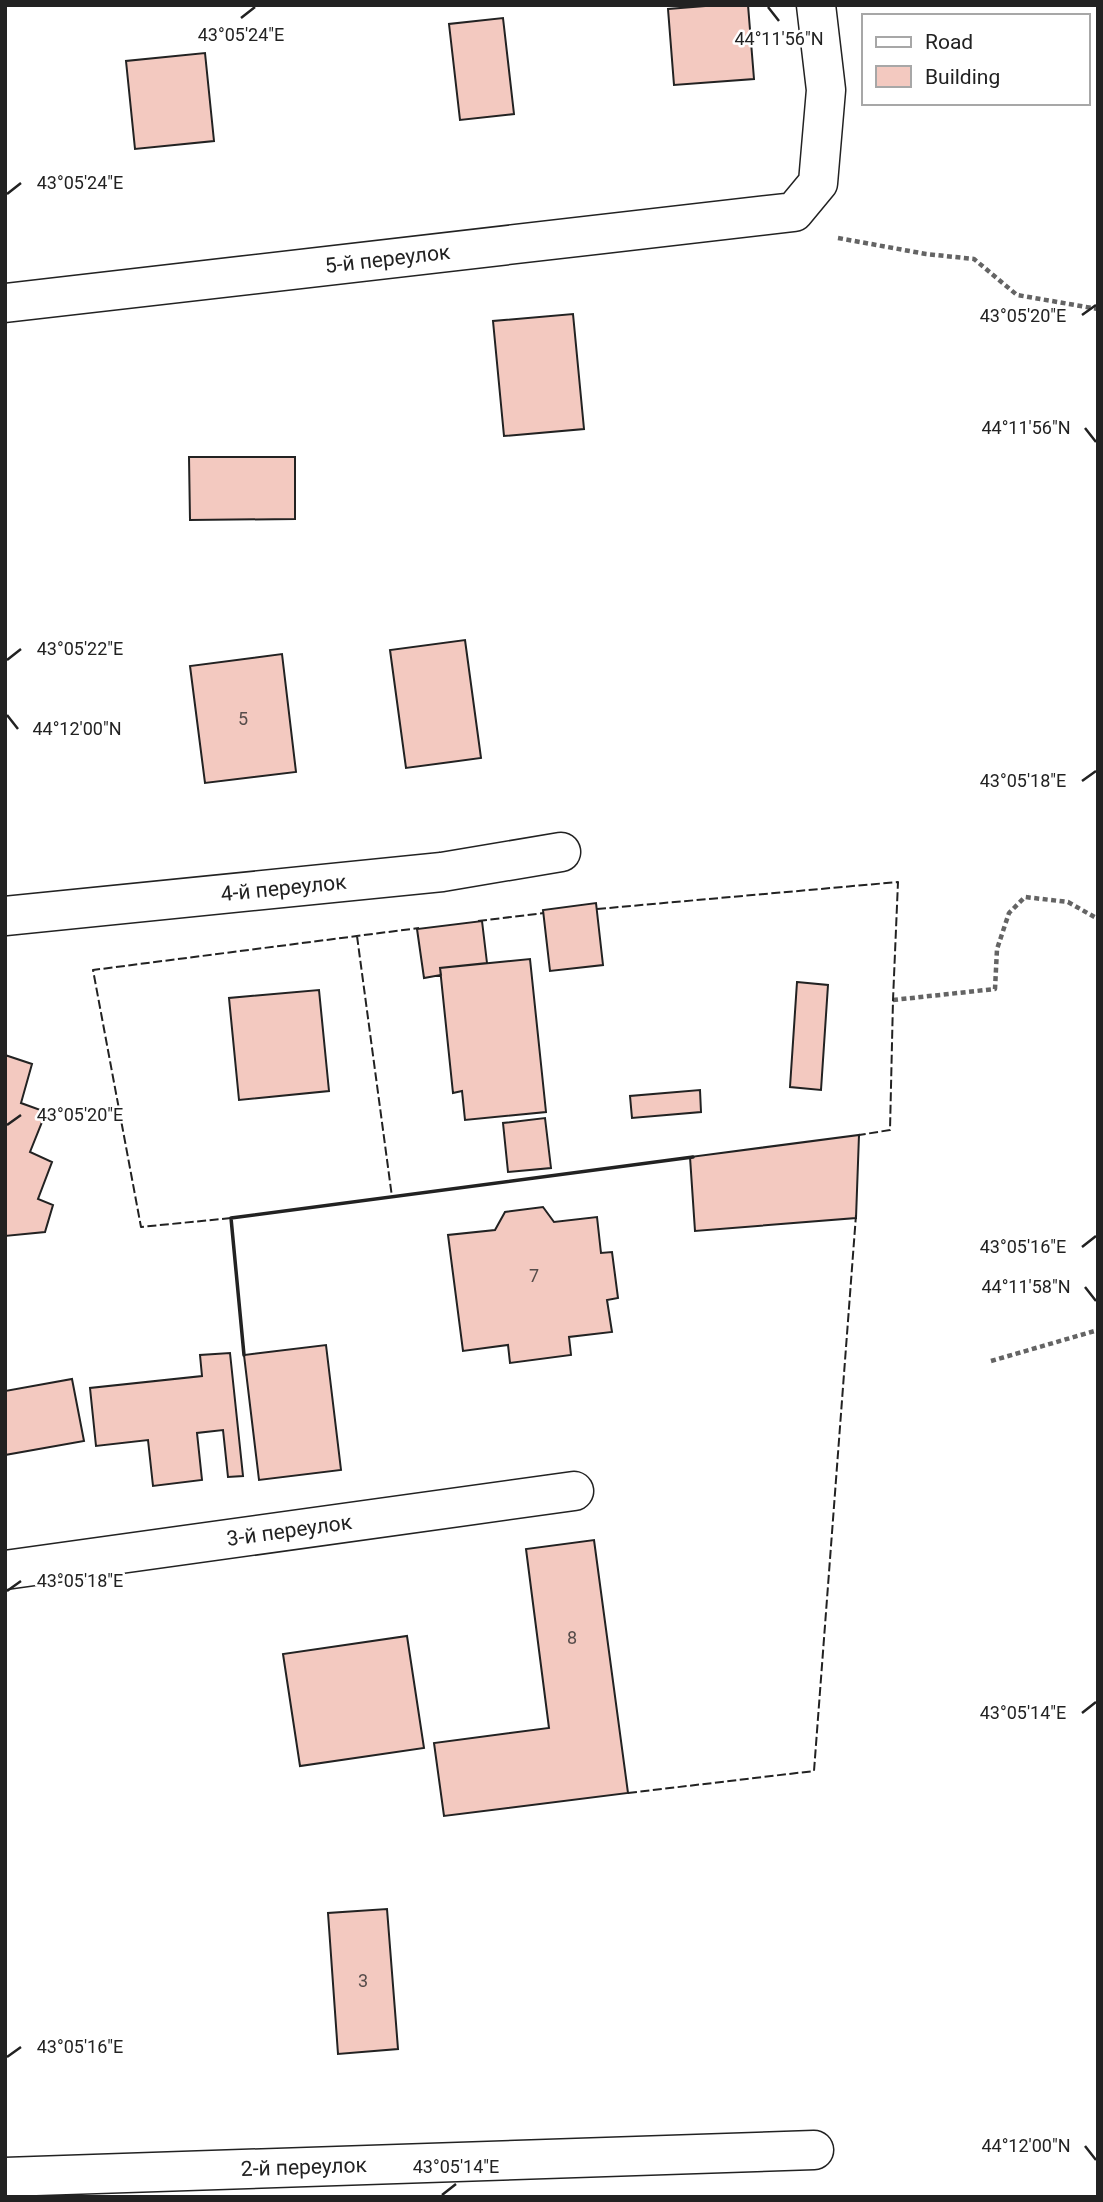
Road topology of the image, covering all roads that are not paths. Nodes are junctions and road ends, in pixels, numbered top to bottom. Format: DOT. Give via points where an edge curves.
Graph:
graph roads {
  1 [pos="816,5"];
  2 [pos="5,303"];
  3 [pos="561,852"];
  4 [pos="5,916"];
  5 [pos="574,1491"];
  6 [pos="5,1570"];
  7 [pos="814,2150"];
  8 [pos="5,2176"];
  1 -- 2 [label="street, 5-й переулок" via="826,90 818,183 781,214"];
  3 -- 4 [label="street, 4-й переулок" via="442,872"];
  5 -- 6 [label="street, 3-й переулок"];
  7 -- 8 [label="street, 2-й переулок"];
}
